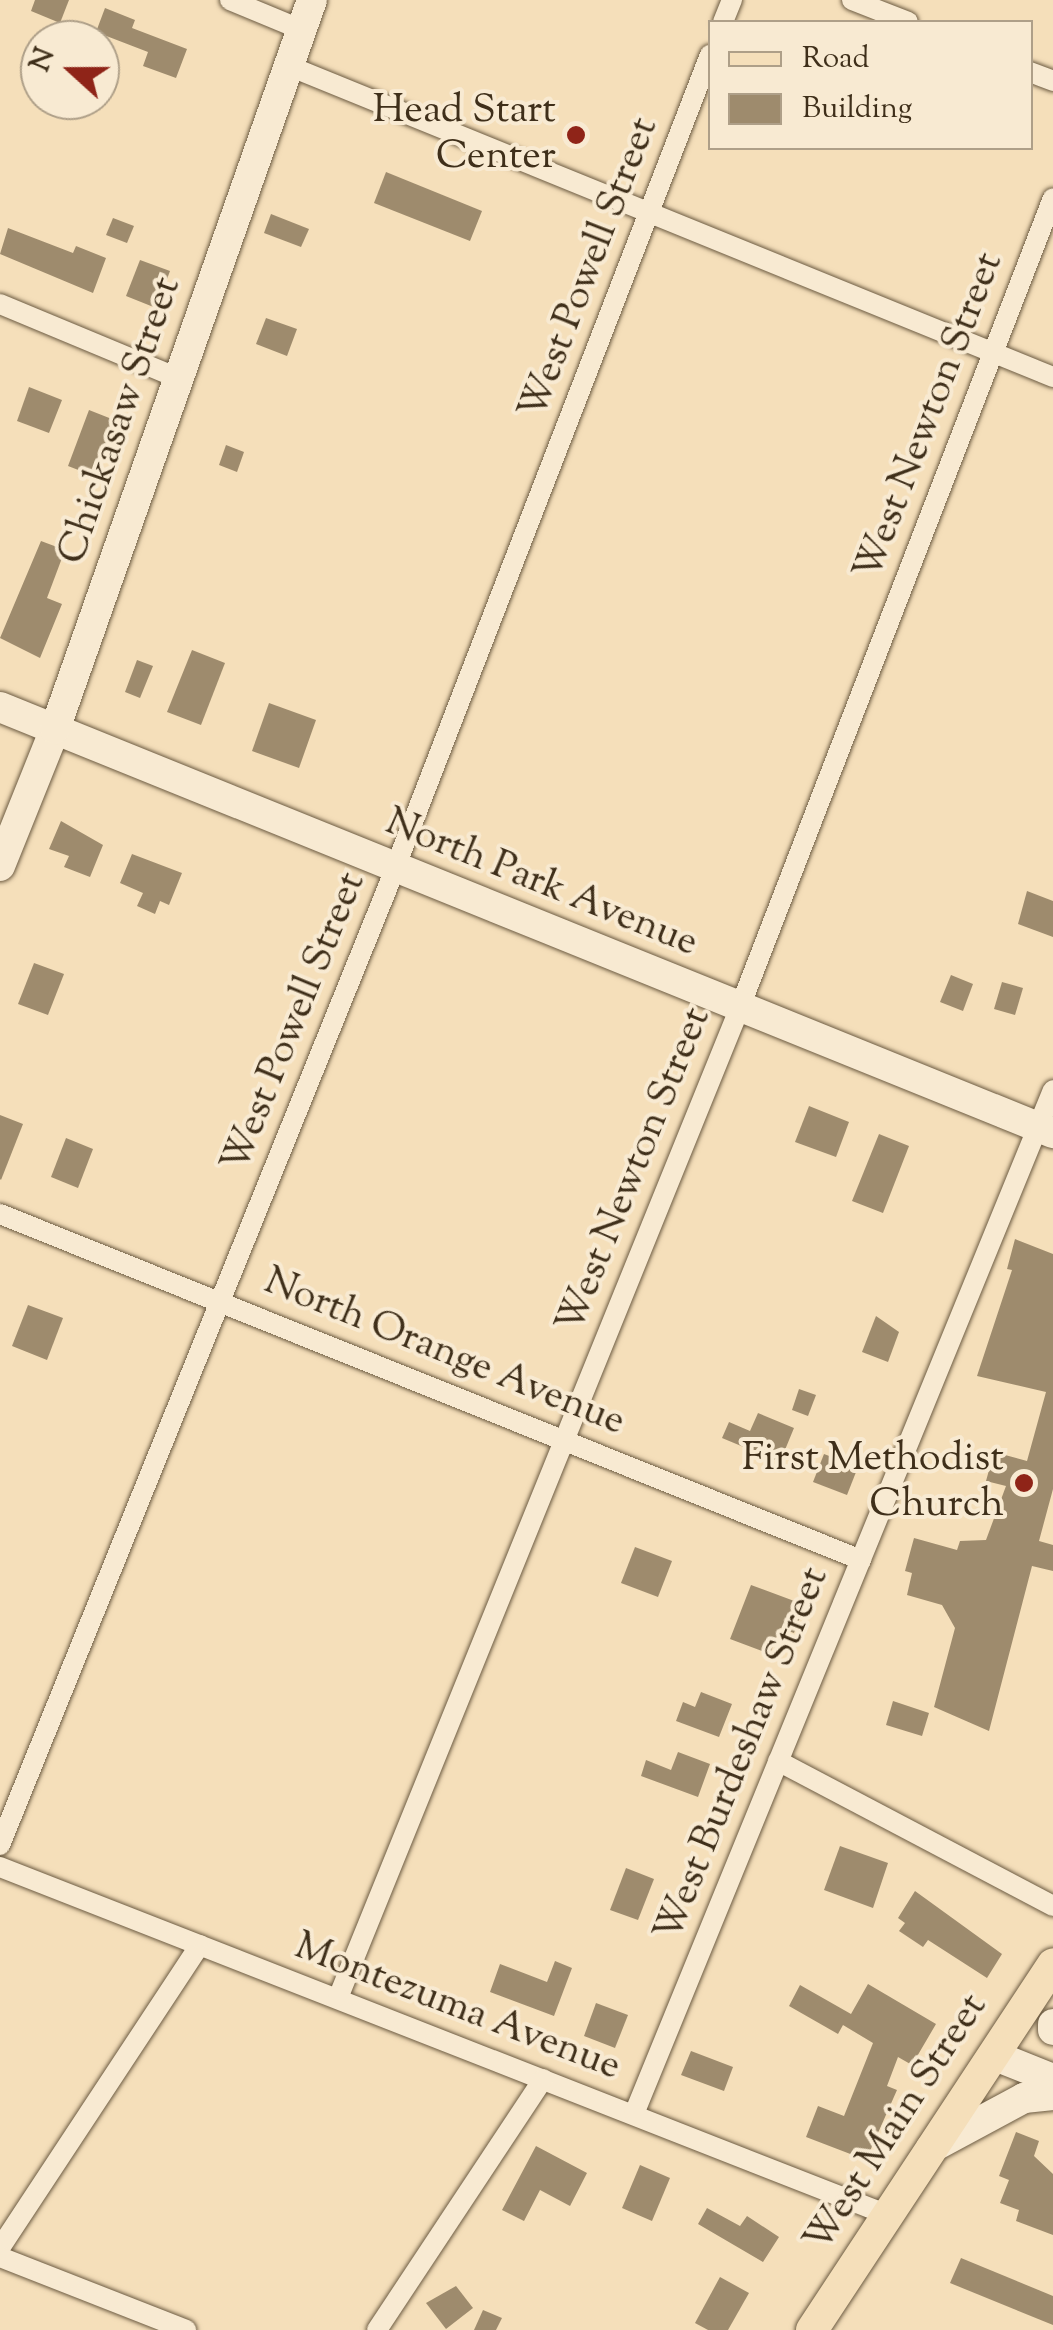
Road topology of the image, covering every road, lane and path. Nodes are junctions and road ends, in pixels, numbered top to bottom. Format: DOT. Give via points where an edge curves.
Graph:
graph roads {
  1 [pos="230,0"];
  2 [pos="312,0"];
  3 [pos="852,0"];
  4 [pos="903,20"];
  5 [pos="302,30"];
  6 [pos="708,60"];
  7 [pos="289,66"];
  8 [pos="1053,198"];
  9 [pos="649,213"];
  10 [pos="0,304"];
  11 [pos="992,353"];
  12 [pos="1053,377"];
  13 [pos="178,378"];
  14 [pos="0,707"];
  15 [pos="55,730"];
  16 [pos="0,866"];
  17 [pos="395,869"];
  18 [pos="740,1008"];
  19 [pos="1053,1090"];
  20 [pos="1045,1131"];
  21 [pos="0,1214"];
  22 [pos="220,1301"];
  23 [pos="563,1438"];
  24 [pos="861,1560"];
  25 [pos="778,1761"];
  26 [pos="0,1845"];
  27 [pos="0,1866"];
  28 [pos="1053,1906"];
  29 [pos="200,1945"];
  30 [pos="1053,1964"];
  31 [pos="338,1998"];
  32 [pos="993,2055"];
  33 [pos="543,2078"];
  34 [pos="1053,2079"];
  35 [pos="1053,2096"];
  36 [pos="634,2114"];
  37 [pos="931,2148"];
  38 [pos="888,2215"];
  39 [pos="0,2248"];
  40 [pos="0,2257"];
  41 [pos="186,2330"];
  42 [pos="377,2330"];
  43 [pos="812,2330"];
  1 -- 5 [label="street"];
  2 -- 5 [label="street, Chickasaw Street"];
  3 -- 4 [label="street"];
  5 -- 7 [label="street, Chickasaw Street"];
  6 -- 9 [label="street, West Powell Street"];
  7 -- 9 [label="street"];
  7 -- 13 [label="street, Chickasaw Street"];
  8 -- 11 [label="street, West Newton Street"];
  9 -- 11 [label="street"];
  9 -- 17 [label="street, West Powell Street"];
  10 -- 13 [label="street"];
  11 -- 12 [label="street"];
  11 -- 18 [label="street, West Newton Street"];
  13 -- 15 [label="street, Chickasaw Street"];
  14 -- 15 [label="street, North Park Avenue"];
  15 -- 16 [label="street, Chickasaw Street"];
  15 -- 17 [label="street, North Park Avenue"];
  17 -- 18 [label="street, North Park Avenue"];
  17 -- 22 [label="street, West Powell Street"];
  18 -- 20 [label="street, North Park Avenue"];
  18 -- 23 [label="street, West Newton Street"];
  19 -- 20 [label="street, West Burdeshaw Street"];
  20 -- 24 [label="street, West Burdeshaw Street"];
  21 -- 22 [label="street, North Orange Avenue"];
  22 -- 23 [label="street, North Orange Avenue"];
  22 -- 26 [label="street, West Powell Street"];
  23 -- 24 [label="street, North Orange Avenue"];
  23 -- 31 [label="street, West Newton Street"];
  24 -- 25 [label="street, West Burdeshaw Street"];
  25 -- 28 [label="street"];
  25 -- 36 [label="street, West Burdeshaw Street"];
  27 -- 29 [label="street, Montezuma Avenue"];
  29 -- 31 [label="street, Montezuma Avenue"];
  29 -- 39 [label="street"];
  30 -- 32 [label="main road, West Main Street"];
  31 -- 33 [label="street, Montezuma Avenue"];
  32 -- 34 [label="street"];
  32 -- 37 [label="main road, West Main Street"];
  33 -- 36 [label="street, Montezuma Avenue"];
  33 -- 42 [label="street"];
  35 -- 37 [label="street" via="1024,2098"];
  36 -- 38 [label="street, Montezuma Avenue"];
  37 -- 38 [label="main road, West Main Street"];
  38 -- 43 [label="main road, West Main Street"];
  40 -- 41 [label="street"];
}
